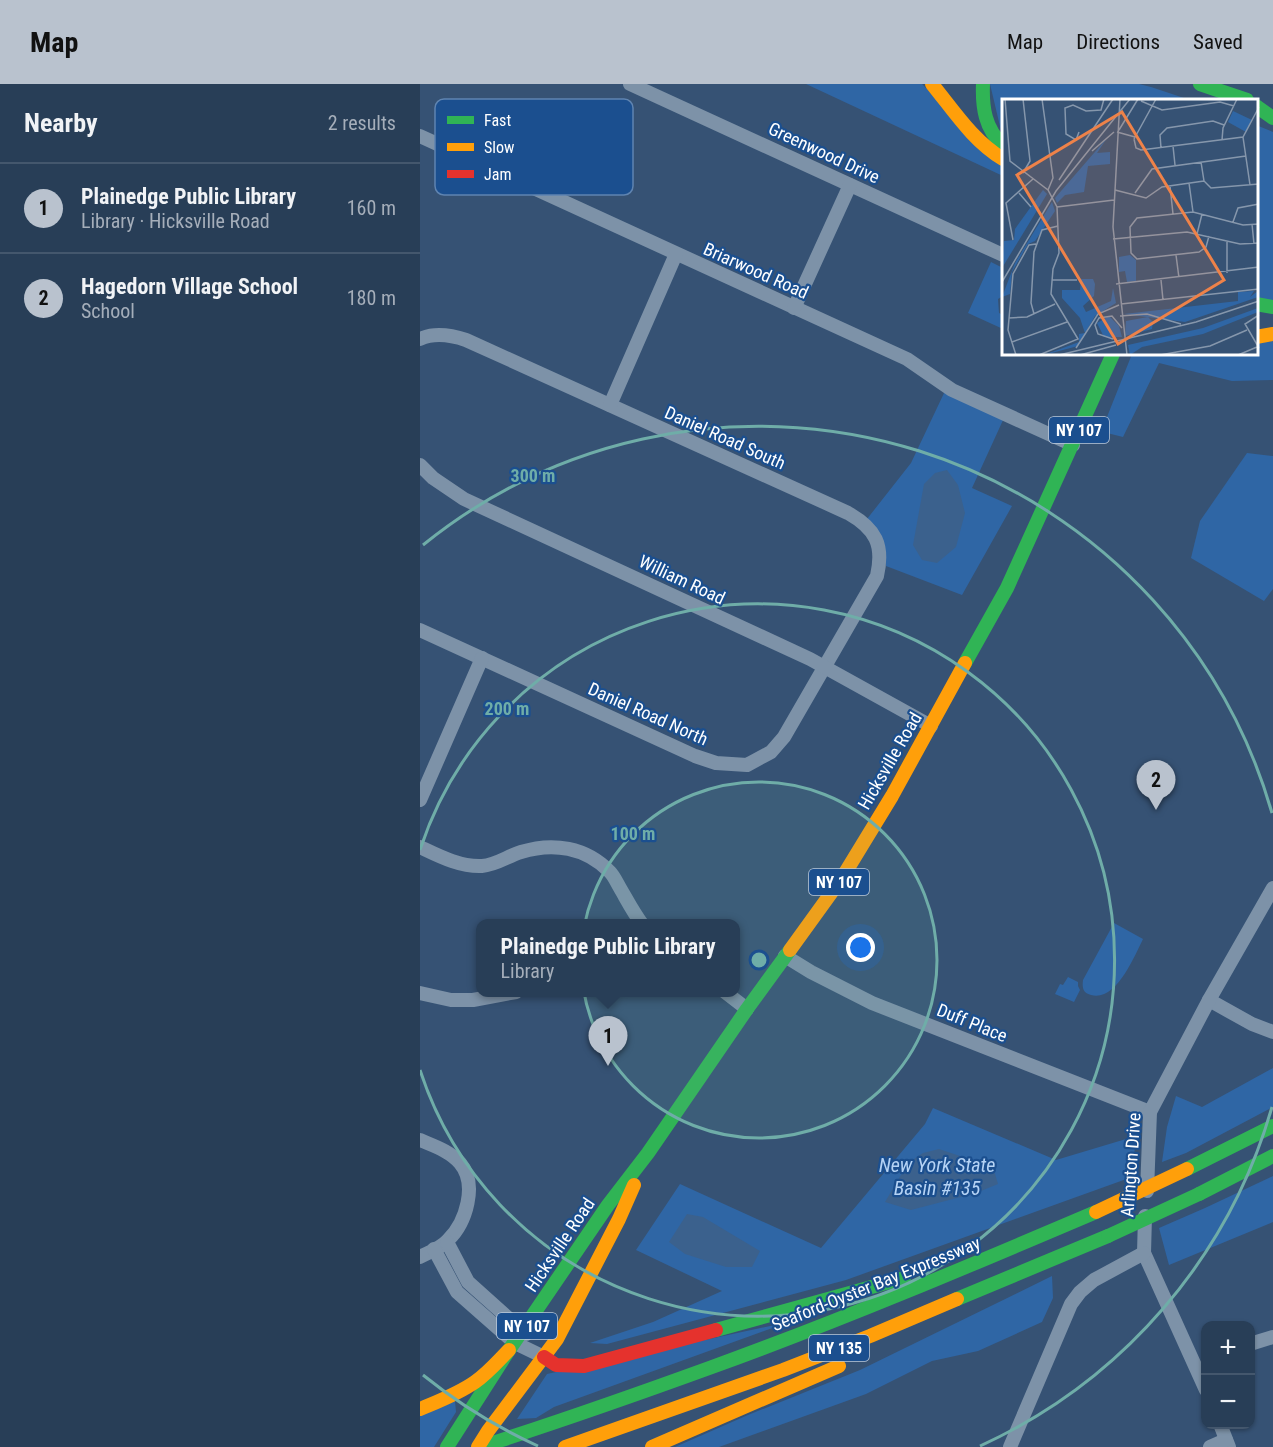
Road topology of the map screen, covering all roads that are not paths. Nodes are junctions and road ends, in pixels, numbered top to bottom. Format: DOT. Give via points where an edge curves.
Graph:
graph roads {
  1 [pos="630,84"];
  2 [pos="932,84"];
  3 [pos="983,84"];
  4 [pos="1200,84"];
  5 [pos="1228,84"];
  6 [pos="1221,99"];
  7 [pos="1244,99"];
  8 [pos="1258,105"];
  9 [pos="1258,106"];
  10 [pos="1273,110"];
  11 [pos="1273,118"];
  12 [pos="420,136"];
  13 [pos="435,143"];
  14 [pos="1002,144"];
  15 [pos="1002,159"];
  16 [pos="850,185"];
  17 [pos="548,195"];
  18 [pos="676,254"];
  19 [pos="1002,255"];
  20 [pos="1258,304"];
  21 [pos="1273,307"];
  22 [pos="794,308"];
  23 [pos="1273,334"];
  24 [pos="1258,337"];
  25 [pos="420,339"];
  26 [pos="1112,356"];
  27 [pos="609,405"];
  28 [pos="1073,445"];
  29 [pos="420,465"];
  30 [pos="420,630"];
  31 [pos="482,658"];
  32 [pos="825,666"];
  33 [pos="931,726"];
  34 [pos="420,800"];
  35 [pos="420,847"];
  36 [pos="1273,888"];
  37 [pos="634,919"];
  38 [pos="782,960"];
  39 [pos="420,993"];
  40 [pos="491,997"];
  41 [pos="730,997"];
  42 [pos="1209,1000"];
  43 [pos="747,1009"];
  44 [pos="1273,1032"];
  45 [pos="1150,1112"];
  46 [pos="1273,1126"];
  47 [pos="420,1140"];
  48 [pos="646,1156"];
  49 [pos="1273,1156"];
  50 [pos="1108,1236"];
  51 [pos="447,1242"];
  52 [pos="1011,1248"];
  53 [pos="434,1249"];
  54 [pos="1144,1253"];
  55 [pos="420,1257"];
  56 [pos="944,1319"];
  57 [pos="523,1331"];
  58 [pos="1273,1337"];
  59 [pos="1255,1343"];
  60 [pos="512,1347"];
  61 [pos="544,1357"];
  62 [pos="850,1361"];
  63 [pos="1201,1364"];
  64 [pos="420,1409"];
  65 [pos="1222,1429"];
  66 [pos="1228,1444"];
  67 [pos="447,1447"];
  68 [pos="479,1447"];
  69 [pos="565,1447"];
  70 [pos="652,1447"];
  71 [pos="1011,1447"];
  72 [pos="1210,1447"];
  1 -- 16 [label="street, Greenwood Drive"];
  2 -- 15 [label="main road" via="980,142"];
  3 -- 14 [label="main road" via="988,125"];
  4 -- 7 [label="main road, bridge"];
  5 -- 6 [label="main road"];
  8 -- 10 [label="main road"];
  9 -- 11 [label="main road"];
  12 -- 13 [label="street, Briarwood Road"];
  16 -- 19 [label="street, Greenwood Drive"];
  16 -- 22 [label="street"];
  17 -- 18 [label="street, Briarwood Road"];
  18 -- 22 [label="street, Briarwood Road"];
  18 -- 27 [label="street"];
  20 -- 21 [label="main road"];
  22 -- 28 [label="street, Briarwood Road" via="907,359 952,390"];
  23 -- 24 [label="main road"];
  25 -- 27 [label="street, Daniel Road South" via="442,335 466,340"];
  26 -- 28 [label="main road, Hicksville Road / NY 107"];
  27 -- 32 [label="street, Daniel Road South" via="848,513 870,529 880,553 877,576"];
  28 -- 33 [label="main road, Hicksville Road / NY 107" via="1007,588"];
  29 -- 32 [label="street, William Road" via="465,500"];
  30 -- 31 [label="street, Daniel Road North"];
  31 -- 32 [label="street, Daniel Road North" via="695,756 750,771 784,737"];
  31 -- 34 [label="street"];
  32 -- 33 [label="street, William Road"];
  33 -- 38 [label="main road, Hicksville Road / NY 107" via="842,878"];
  35 -- 37 [label="street" via="454,862 482,866 542,847 586,854 612,873"];
  36 -- 42 [label="street, Arlington Drive"];
  38 -- 43 [label="main road, Hicksville Road"];
  38 -- 45 [label="street, Duff Place" via="872,1003"];
  39 -- 40 [label="street" via="451,1000"];
  41 -- 43 [label="street"];
  42 -- 44 [label="street"];
  42 -- 45 [label="street, Arlington Drive"];
  43 -- 48 [label="main road, Hicksville Road / NY 107"];
  45 -- 54 [label="street, Arlington Drive"];
  46 -- 52 [label="main road, Seaford-Oyster Bay Expressway / NY 135, bridge" via="1096,1212"];
  47 -- 51 [label="street" via="446,1151 467,1175 470,1188 465,1211"];
  48 -- 57 [label="main road, Hicksville Road / NY 107"];
  48 -- 61 [label="main road, Hicksville Road / NY 107" via="620,1219"];
  49 -- 50 [label="main road, NY 135, bridge"];
  50 -- 56 [label="main road"];
  50 -- 69 [label="main road, NY 135" via="794,1366"];
  51 -- 53 [label="street"];
  51 -- 57 [label="street" via="468,1282"];
  52 -- 61 [label="main road" via="584,1366 556,1365"];
  52 -- 68 [label="main road, Seaford-Oyster Bay Expressway / NY 135" via="770,1346"];
  53 -- 55 [label="street"];
  53 -- 60 [label="street" via="457,1292"];
  54 -- 63 [label="street, Arlington Drive"];
  54 -- 71 [label="street" via="1094,1280 1071,1304"];
  57 -- 60 [label="main road, Hicksville Road / NY 107"];
  57 -- 61 [label="street"];
  58 -- 59 [label="street"];
  60 -- 61 [label="street"];
  60 -- 64 [label="main road" via="475,1383"];
  60 -- 67 [label="main road, Hicksville Road / NY 107"];
  61 -- 68 [label="main road, Hicksville Road / NY 107"];
  62 -- 70 [label="main road"];
  65 -- 66 [label="street"];
  66 -- 72 [label="street"];
}
